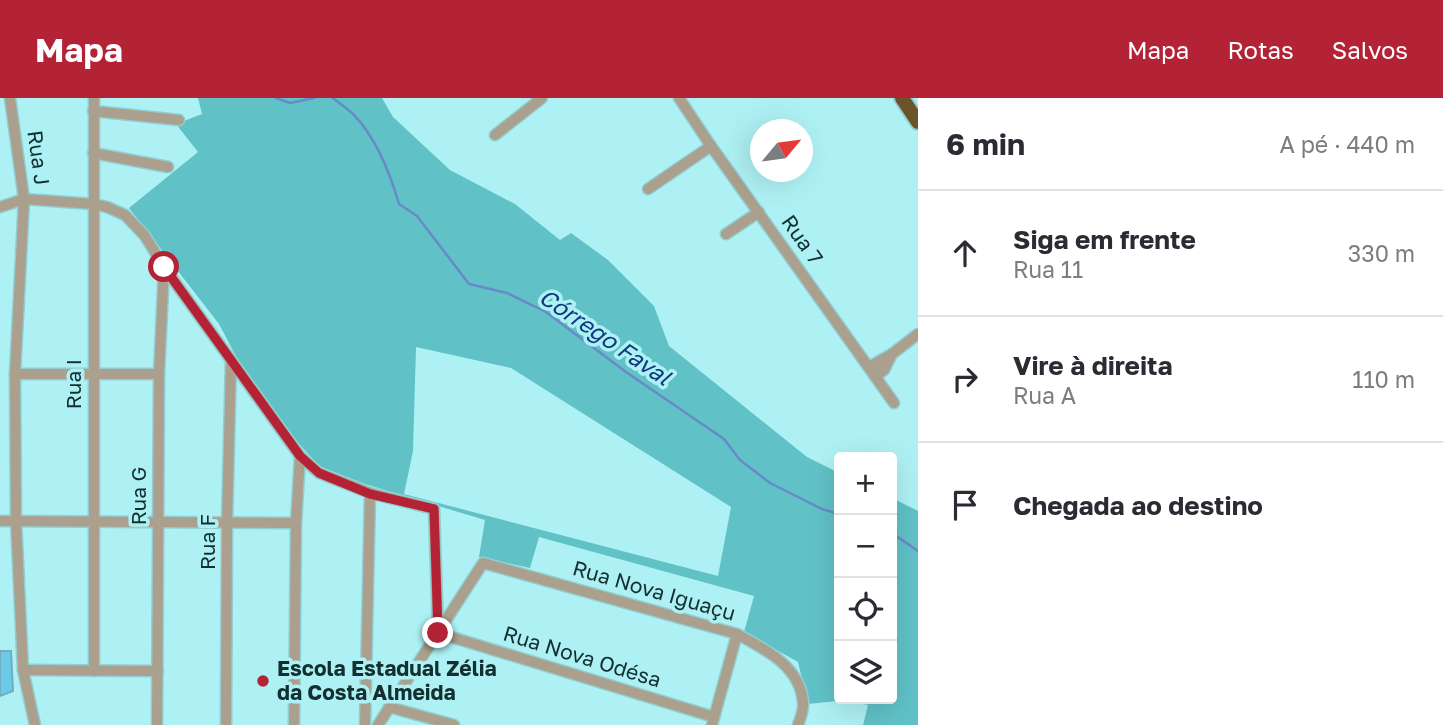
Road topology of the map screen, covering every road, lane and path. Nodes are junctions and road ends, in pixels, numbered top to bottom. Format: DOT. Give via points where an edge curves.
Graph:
graph roads {
  1 [pos="10,98"];
  2 [pos="94,98"];
  3 [pos="542,98"];
  4 [pos="679,98"];
  5 [pos="902,98"];
  6 [pos="93,111"];
  7 [pos="179,120"];
  8 [pos="918,122"];
  9 [pos="495,135"];
  10 [pos="711,146"];
  11 [pos="93,153"];
  12 [pos="168,167"];
  13 [pos="648,189"];
  14 [pos="24,199"];
  15 [pos="93,204"];
  16 [pos="0,207"];
  17 [pos="760,212"];
  18 [pos="726,234"];
  19 [pos="164,267"];
  20 [pos="918,334"];
  21 [pos="892,354"];
  22 [pos="231,359"];
  23 [pos="869,367"];
  24 [pos="15,374"];
  25 [pos="159,374"];
  26 [pos="93,375"];
  27 [pos="875,376"];
  28 [pos="894,403"];
  29 [pos="300,456"];
  30 [pos="370,494"];
  31 [pos="0,521"];
  32 [pos="16,521"];
  33 [pos="158,522"];
  34 [pos="93,523"];
  35 [pos="227,523"];
  36 [pos="296,523"];
  37 [pos="438,633"];
  38 [pos="737,634"];
  39 [pos="23,670"];
  40 [pos="94,671"];
  41 [pos="158,671"];
  42 [pos="389,707"];
  43 [pos="713,721"];
  44 [pos="35,725"];
  45 [pos="157,725"];
  46 [pos="226,725"];
  47 [pos="294,725"];
  48 [pos="365,725"];
  49 [pos="378,725"];
  50 [pos="454,725"];
  51 [pos="798,725"];
  1 -- 14 [label="street, Rua J"];
  2 -- 6 [label="street, Rua I"];
  3 -- 9 [label="street"];
  4 -- 10 [label="street, Rua 7"];
  5 -- 8 [label="highway"];
  6 -- 7 [label="street"];
  6 -- 11 [label="street, Rua I"];
  10 -- 13 [label="street"];
  10 -- 17 [label="street, Rua 7"];
  11 -- 12 [label="street"];
  11 -- 15 [label="street, Rua I"];
  14 -- 15 [label="street"];
  14 -- 16 [label="street"];
  14 -- 24 [label="street, Rua J"];
  15 -- 19 [label="street" via="125,215"];
  15 -- 26 [label="street, Rua I"];
  17 -- 18 [label="street"];
  17 -- 23 [label="street, Rua 7"];
  19 -- 22 [label="street"];
  19 -- 25 [label="street, Rua G"];
  20 -- 21 [label="street"];
  21 -- 23 [label="street"];
  21 -- 27 [label="street"];
  22 -- 29 [label="street"];
  22 -- 35 [label="street, Rua F"];
  23 -- 27 [label="street, Rua 7"];
  24 -- 26 [label="street"];
  24 -- 32 [label="street, Rua J"];
  25 -- 26 [label="street"];
  25 -- 33 [label="street, Rua G"];
  26 -- 34 [label="street, Rua I"];
  27 -- 28 [label="street, Rua 7"];
  29 -- 30 [label="street" via="319,473"];
  29 -- 36 [label="street"];
  30 -- 37 [label="street" via="434,509"];
  30 -- 48 [label="street"];
  31 -- 32 [label="street"];
  32 -- 34 [label="street"];
  32 -- 39 [label="street, Rua J"];
  33 -- 34 [label="street"];
  33 -- 35 [label="street"];
  33 -- 41 [label="street, Rua G"];
  34 -- 40 [label="street, Rua I"];
  35 -- 36 [label="street"];
  35 -- 46 [label="street, Rua F"];
  36 -- 47 [label="street"];
  37 -- 38 [label="street, Rua Nova Iguaçu" via="483,563"];
  37 -- 42 [label="street"];
  37 -- 43 [label="street, Rua Nova Odésa"];
  38 -- 43 [label="street"];
  38 -- 51 [label="street, Rua Nova Iguaçu" via="775,654 795,678 804,704"];
  39 -- 40 [label="street"];
  39 -- 44 [label="street, Rua J"];
  40 -- 41 [label="street"];
  41 -- 45 [label="street, Rua G"];
  42 -- 49 [label="street"];
  42 -- 50 [label="street"];
}
